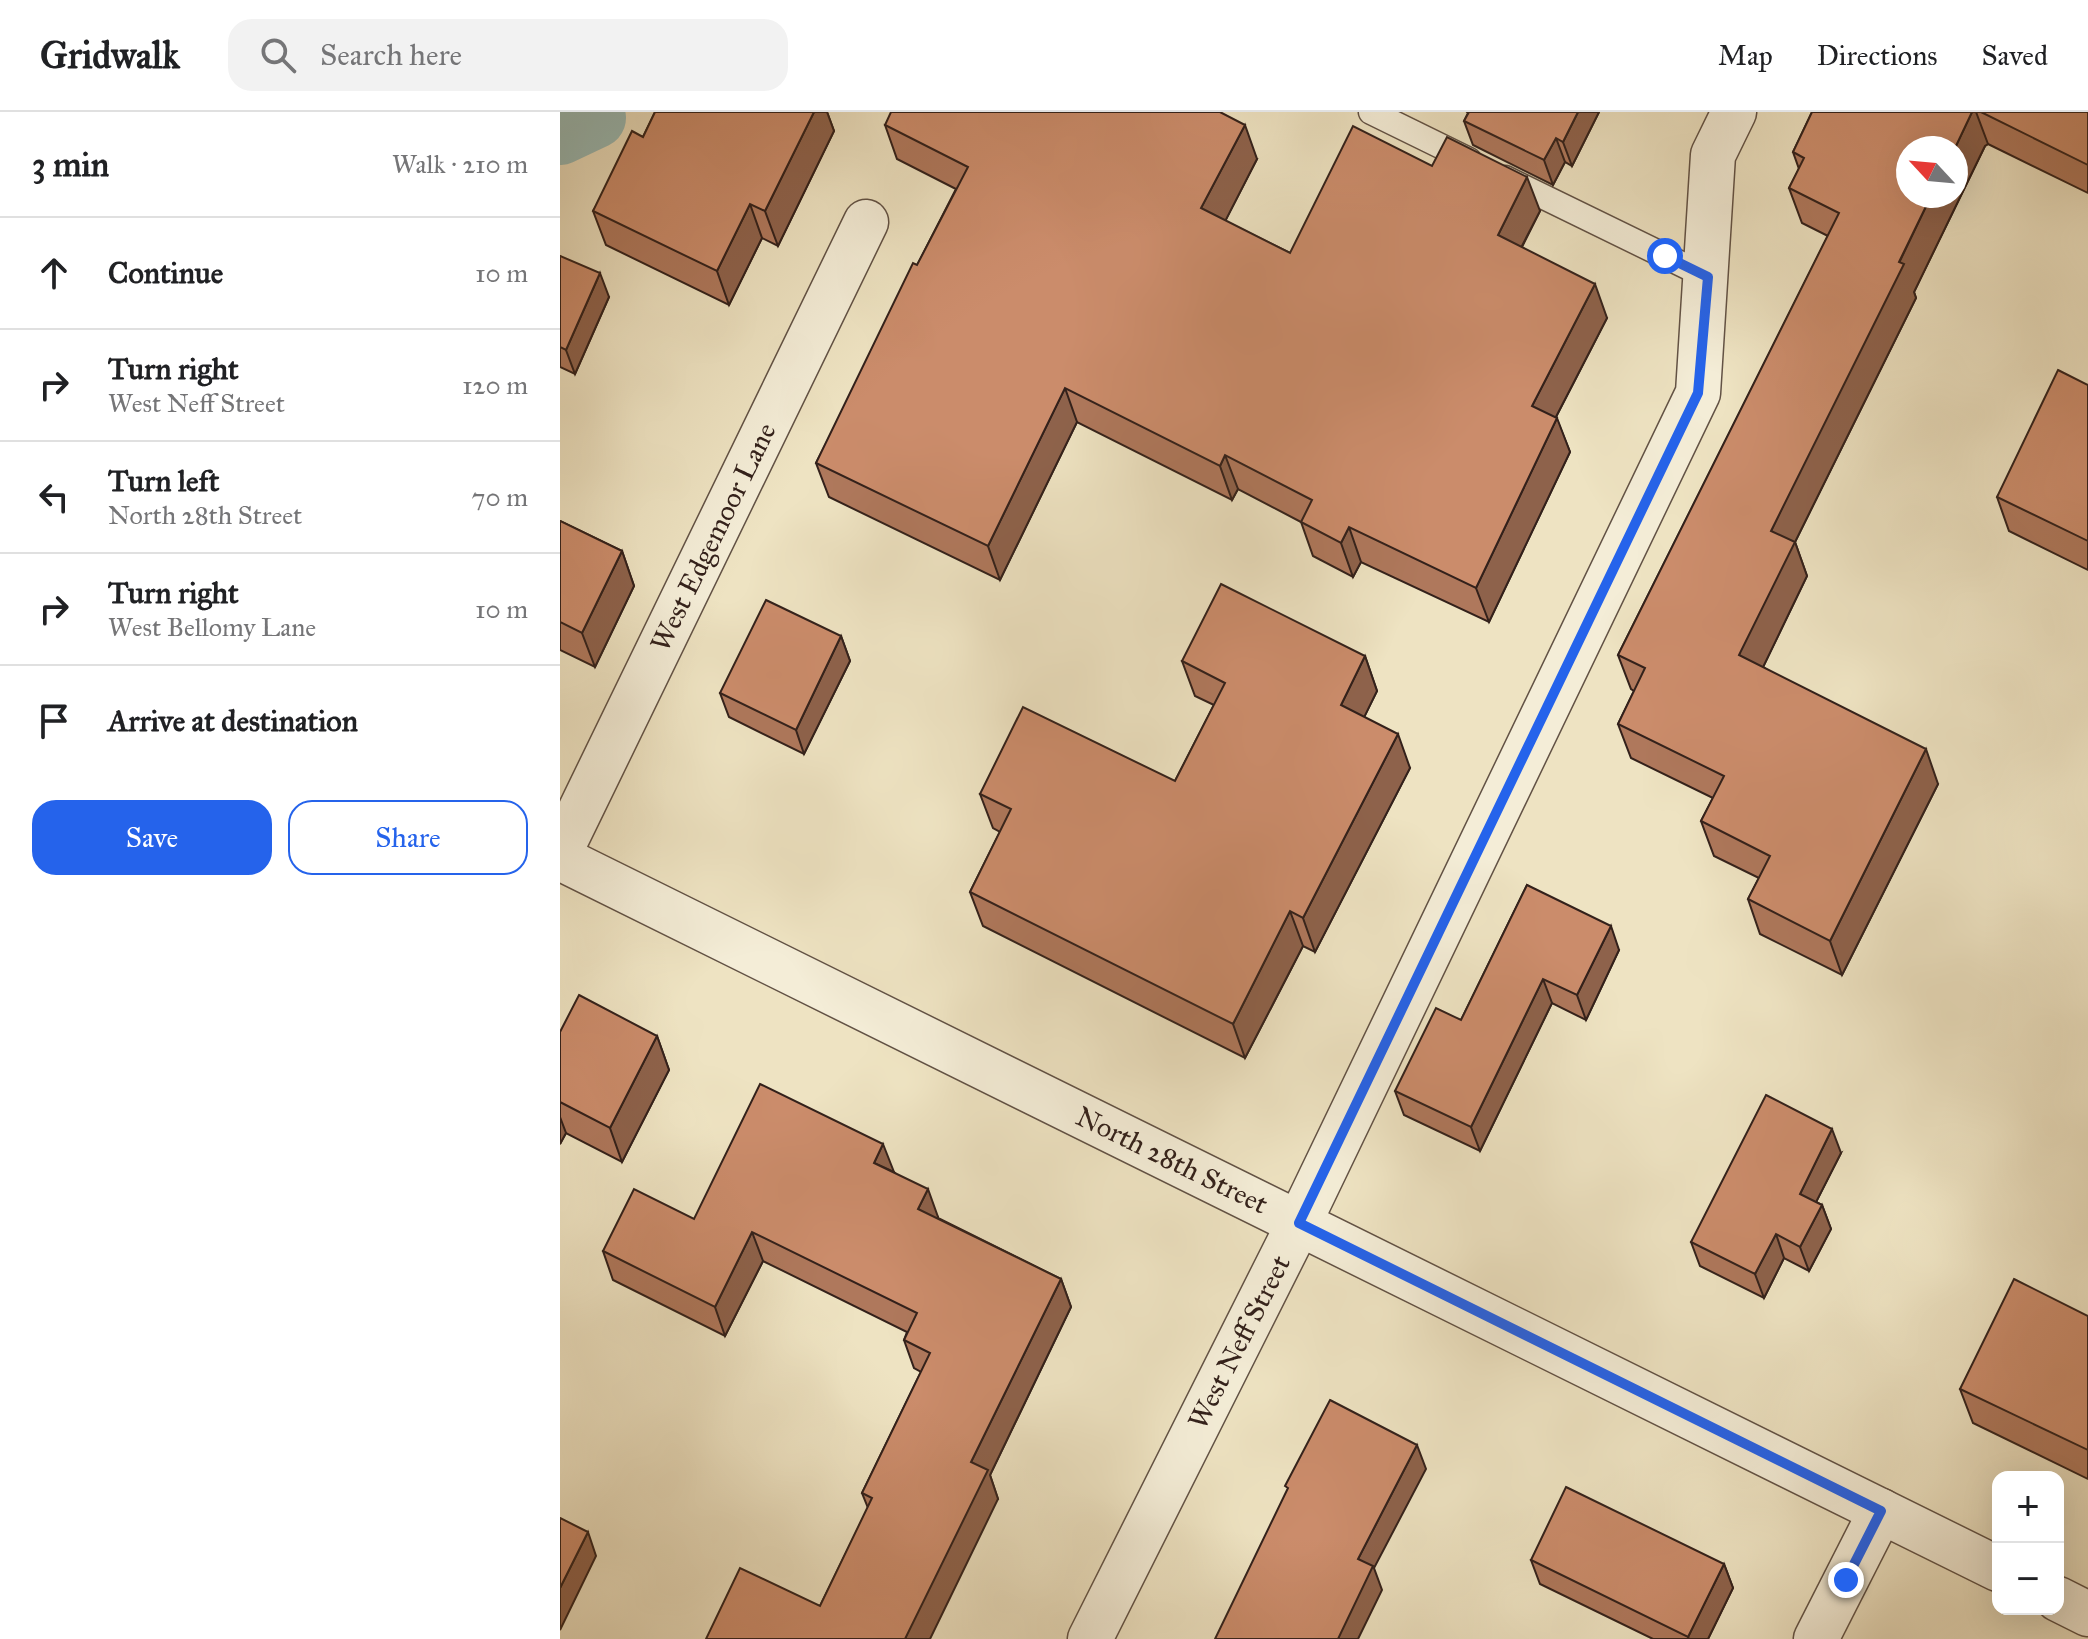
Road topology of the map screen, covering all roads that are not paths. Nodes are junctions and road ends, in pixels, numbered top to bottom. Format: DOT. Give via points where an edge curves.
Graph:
graph roads {
  1 [pos="1371,112"];
  2 [pos="1734,112"];
  3 [pos="866,222"];
  4 [pos="1708,277"];
  5 [pos="560,855"];
  6 [pos="1299,1223"];
  7 [pos="1881,1511"];
  8 [pos="1992,1566"];
  9 [pos="2064,1602"];
  10 [pos="2088,1614"];
  11 [pos="1090,1639"];
  12 [pos="1816,1639"];
  1 -- 4 [label="lane"];
  2 -- 4 [label="street, West Neff Street" via="1713,155"];
  3 -- 5 [label="street, West Edgemoor Lane"];
  4 -- 6 [label="street, West Neff Street" via="1698,393"];
  5 -- 6 [label="street, North 28th Street"];
  6 -- 7 [label="street, North 28th Street"];
  6 -- 11 [label="street, West Neff Street"];
  7 -- 8 [label="street, North 28th Street"];
  7 -- 12 [label="street"];
  9 -- 10 [label="street"];
}
